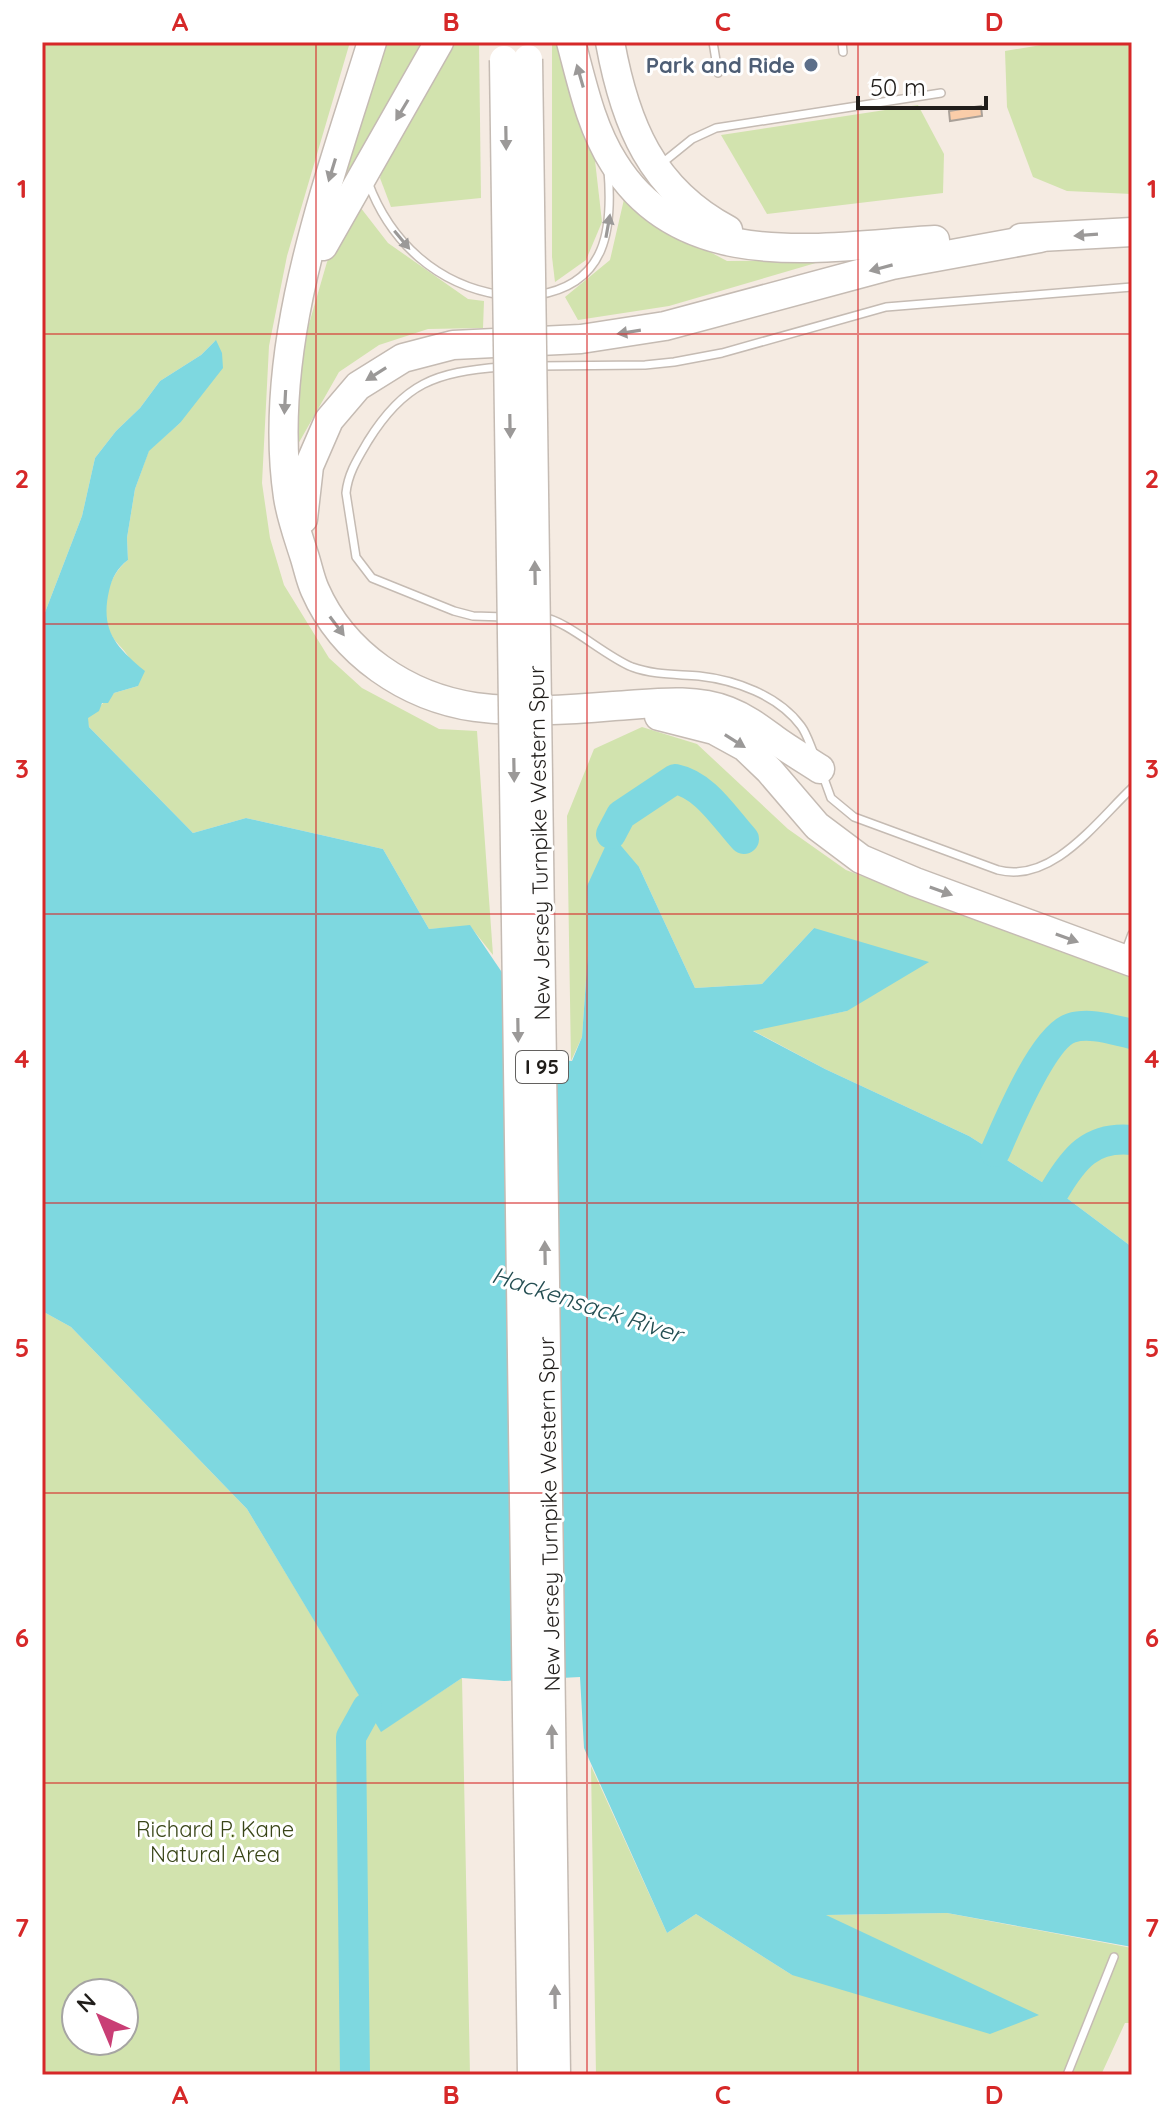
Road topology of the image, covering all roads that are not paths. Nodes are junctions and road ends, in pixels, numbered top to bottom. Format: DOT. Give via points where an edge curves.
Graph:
graph roads {
  1 [pos="372,42"];
  2 [pos="439,42"];
  3 [pos="571,42"];
  4 [pos="610,42"];
  5 [pos="622,42"];
  6 [pos="713,42"];
  7 [pos="842,42"];
  8 [pos="516,51"];
  9 [pos="843,52"];
  10 [pos="718,73"];
  11 [pos="619,83"];
  12 [pos="941,93"];
  13 [pos="607,150"];
  14 [pos="656,168"];
  15 [pos="365,172"];
  16 [pos="1132,232"];
  17 [pos="1040,238"];
  18 [pos="765,247"];
  19 [pos="1132,287"];
  20 [pos="295,325"];
  21 [pos="305,556"];
  22 [pos="518,617"];
  23 [pos="532,617"];
  24 [pos="579,709"];
  25 [pos="820,769"];
  26 [pos="1132,788"];
  27 [pos="1129,951"];
  28 [pos="1114,1957"];
  29 [pos="532,2075"];
  30 [pos="556,2075"];
  31 [pos="1067,2075"];
  1 -- 20 [label="highway, one-way" via="306,261"];
  2 -- 15 [label="highway, one-way"];
  13 -- 3 [label="highway, one-way"];
  4 -- 11 [label="highway"];
  5 -- 11 [label="highway"];
  6 -- 10 [label="lane"];
  7 -- 9 [label="lane"];
  8 -- 29 [label="highway, New Jersey Turnpike Western Spur / I 95, one-way, bridge"];
  30 -- 8 [label="highway, New Jersey Turnpike Western Spur / I 95, one-way, bridge"];
  11 -- 14 [label="highway" via="631,124"];
  12 -- 14 [label="lane" via="716,128 692,139"];
  15 -- 13 [label="lane, one-way" via="393,230 429,266 478,290 536,296 581,276 604,246 611,208"];
  13 -- 18 [label="highway" via="621,174 675,222 728,242"];
  14 -- 18 [label="highway" via="704,216"];
  15 -- 20 [label="highway" via="326,239"];
  16 -- 17 [label="highway, one-way"];
  17 -- 18 [label="highway"];
  17 -- 21 [label="highway, one-way" via="892,265 665,326 581,339 453,345 403,358 358,386 321,435 306,482"];
  19 -- 22 [label="lane" via="907,304 674,362 486,368 411,390 384,414 351,472 346,493 356,557 372,578 441,606 473,616"];
  20 -- 21 [label="highway, one-way" via="284,405 284,455 292,517"];
  21 -- 24 [label="highway, one-way" via="315,589 340,630 367,659 403,683 472,706"];
  23 -- 25 [label="lane" via="560,622 607,655 643,671 715,678 749,688 800,724"];
  24 -- 25 [label="highway" via="675,703 715,707 755,724"];
  24 -- 27 [label="highway, one-way" via="661,716 714,730 754,754 817,826 861,859 915,882"];
  25 -- 26 [label="lane" via="831,798 854,817 1016,873 1055,860"];
  28 -- 31 [label="lane"];
}
